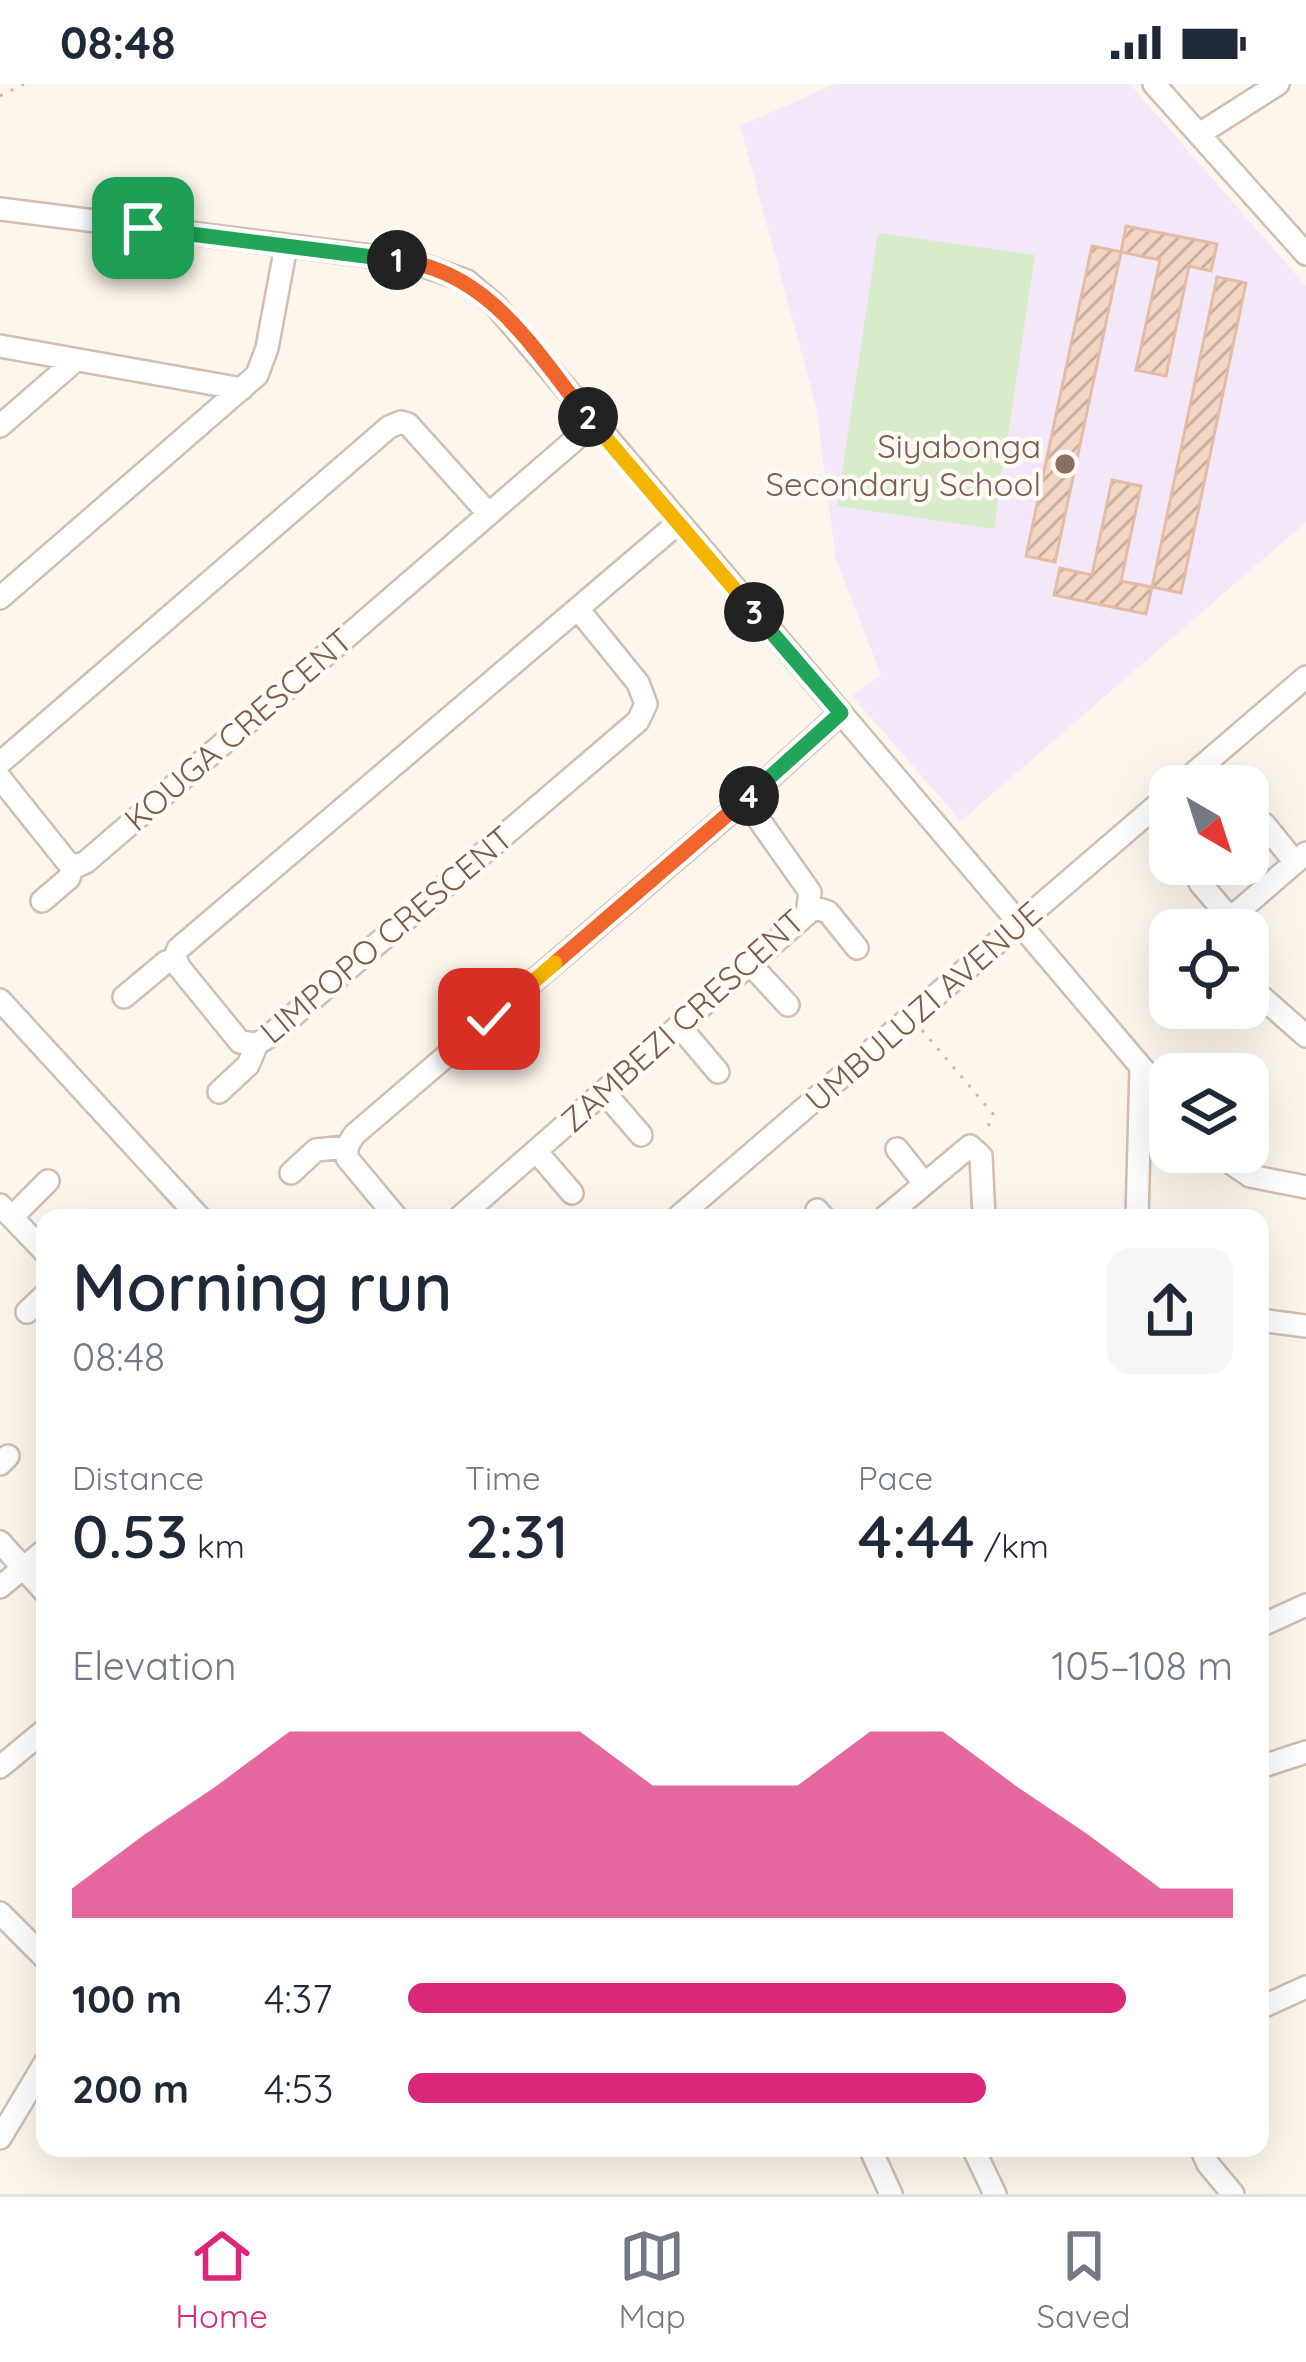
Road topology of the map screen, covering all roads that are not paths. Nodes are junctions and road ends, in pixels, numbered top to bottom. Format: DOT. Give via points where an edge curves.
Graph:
graph roads {
  1 [pos="1154,84"];
  2 [pos="1278,84"];
  3 [pos="1201,133"];
  4 [pos="0,209"];
  5 [pos="1297,228"];
  6 [pos="286,246"];
  7 [pos="1306,254"];
  8 [pos="0,346"];
  9 [pos="76,360"];
  10 [pos="242,389"];
  11 [pos="593,424"];
  12 [pos="0,426"];
  13 [pos="487,512"];
  14 [pos="677,524"];
  15 [pos="0,598"];
  16 [pos="578,609"];
  17 [pos="1306,677"];
  18 [pos="841,713"];
  19 [pos="0,763"];
  20 [pos="1203,765"];
  21 [pos="0,778"];
  22 [pos="745,800"];
  23 [pos="1149,812"];
  24 [pos="1269,829"];
  25 [pos="1301,858"];
  26 [pos="73,865"];
  27 [pos="42,901"];
  28 [pos="811,906"];
  29 [pos="1240,909"];
  30 [pos="1018,924"];
  31 [pos="857,947"];
  32 [pos="176,961"];
  33 [pos="751,965"];
  34 [pos="124,997"];
  35 [pos="0,1000"];
  36 [pos="1269,1004"];
  37 [pos="788,1005"];
  38 [pos="680,1027"];
  39 [pos="1304,1033"];
  40 [pos="256,1044"];
  41 [pos="1141,1067"];
  42 [pos="718,1072"];
  43 [pos="1149,1076"];
  44 [pos="219,1092"];
  45 [pos="604,1092"];
  46 [pos="641,1135"];
  47 [pos="346,1147"];
  48 [pos="897,1150"];
  49 [pos="536,1151"];
  50 [pos="291,1173"];
  51 [pos="1246,1173"];
  52 [pos="48,1181"];
  53 [pos="924,1183"];
  54 [pos="1306,1187"];
  55 [pos="572,1193"];
  56 [pos="192,1209"];
  57 [pos="388,1209"];
  58 [pos="469,1209"];
  59 [pos="687,1209"];
  60 [pos="894,1209"];
  61 [pos="984,1209"];
  62 [pos="1137,1209"];
  63 [pos="6,1211"];
  64 [pos="36,1243"];
  65 [pos="36,1304"];
  66 [pos="27,1312"];
  67 [pos="1269,1321"];
  68 [pos="1306,1326"];
  69 [pos="0,1542"];
  70 [pos="36,1558"];
  71 [pos="24,1568"];
  72 [pos="36,1582"];
  73 [pos="0,1587"];
  74 [pos="1306,1605"];
  75 [pos="1269,1622"];
  76 [pos="36,1737"];
  77 [pos="1306,1752"];
  78 [pos="1269,1764"];
  79 [pos="0,1767"];
  80 [pos="0,1913"];
  81 [pos="36,1949"];
  82 [pos="1306,1988"];
  83 [pos="1269,2004"];
  84 [pos="36,2078"];
  85 [pos="0,2138"];
  86 [pos="874,2157"];
  87 [pos="977,2157"];
  88 [pos="1205,2157"];
  89 [pos="891,2194"];
  90 [pos="994,2194"];
  91 [pos="1233,2194"];
  1 -- 3 [label="street"];
  2 -- 3 [label="street"];
  3 -- 5 [label="street"];
  4 -- 6 [label="street"];
  5 -- 7 [label="street"];
  6 -- 10 [label="street" via="262,366"];
  6 -- 11 [label="street" via="410,261 467,281"];
  8 -- 9 [label="street"];
  9 -- 10 [label="street"];
  9 -- 12 [label="street"];
  10 -- 15 [label="street"];
  11 -- 13 [label="street, KOUGA CRESCENT"];
  11 -- 14 [label="street"];
  13 -- 19 [label="street" via="408,424 389,427"];
  13 -- 26 [label="street, KOUGA CRESCENT" via="86,862"];
  14 -- 16 [label="street"];
  14 -- 18 [label="street"];
  16 -- 32 [label="street" via="178,949"];
  16 -- 40 [label="street, LIMPOPO CRESCENT" via="638,683 646,704 638,721"];
  17 -- 20 [label="street"];
  18 -- 22 [label="street"];
  18 -- 30 [label="street"];
  21 -- 26 [label="street"];
  22 -- 28 [label="street, ZAMBEZI CRESCENT" via="804,882"];
  22 -- 47 [label="street"];
  23 -- 30 [label="street, UMBULUZI AVENUE"];
  24 -- 25 [label="street"];
  25 -- 29 [label="street"];
  26 -- 27 [label="street, KOUGA CRESCENT"];
  28 -- 31 [label="street" via="828,912"];
  28 -- 33 [label="street, ZAMBEZI CRESCENT"];
  30 -- 41 [label="street"];
  30 -- 59 [label="street, UMBULUZI AVENUE"];
  32 -- 34 [label="street"];
  32 -- 40 [label="street, LIMPOPO CRESCENT" via="233,1036"];
  33 -- 37 [label="street"];
  33 -- 38 [label="street, ZAMBEZI CRESCENT"];
  35 -- 56 [label="street"];
  36 -- 39 [label="street"];
  38 -- 42 [label="street"];
  38 -- 45 [label="street, ZAMBEZI CRESCENT"];
  40 -- 44 [label="street" via="248,1065"];
  41 -- 43 [label="street"];
  41 -- 62 [label="street"];
  45 -- 46 [label="street"];
  45 -- 49 [label="street, ZAMBEZI CRESCENT"];
  47 -- 50 [label="street" via="316,1150"];
  47 -- 57 [label="street"];
  48 -- 53 [label="street"];
  49 -- 55 [label="street"];
  49 -- 58 [label="street, ZAMBEZI CRESCENT"];
  51 -- 54 [label="street"];
  52 -- 63 [label="street"];
  53 -- 60 [label="street"];
  53 -- 61 [label="street" via="966,1148 976,1149"];
  63 -- 64 [label="street"];
  65 -- 66 [label="street"];
  67 -- 68 [label="street"];
  69 -- 71 [label="street"];
  70 -- 71 [label="street"];
  71 -- 72 [label="street"];
  71 -- 73 [label="street"];
  74 -- 75 [label="street"];
  76 -- 79 [label="street"];
  77 -- 78 [label="street"];
  80 -- 81 [label="street"];
  82 -- 83 [label="street"];
  84 -- 85 [label="street"];
  86 -- 89 [label="street"];
  87 -- 90 [label="street"];
  88 -- 91 [label="street"];
}
